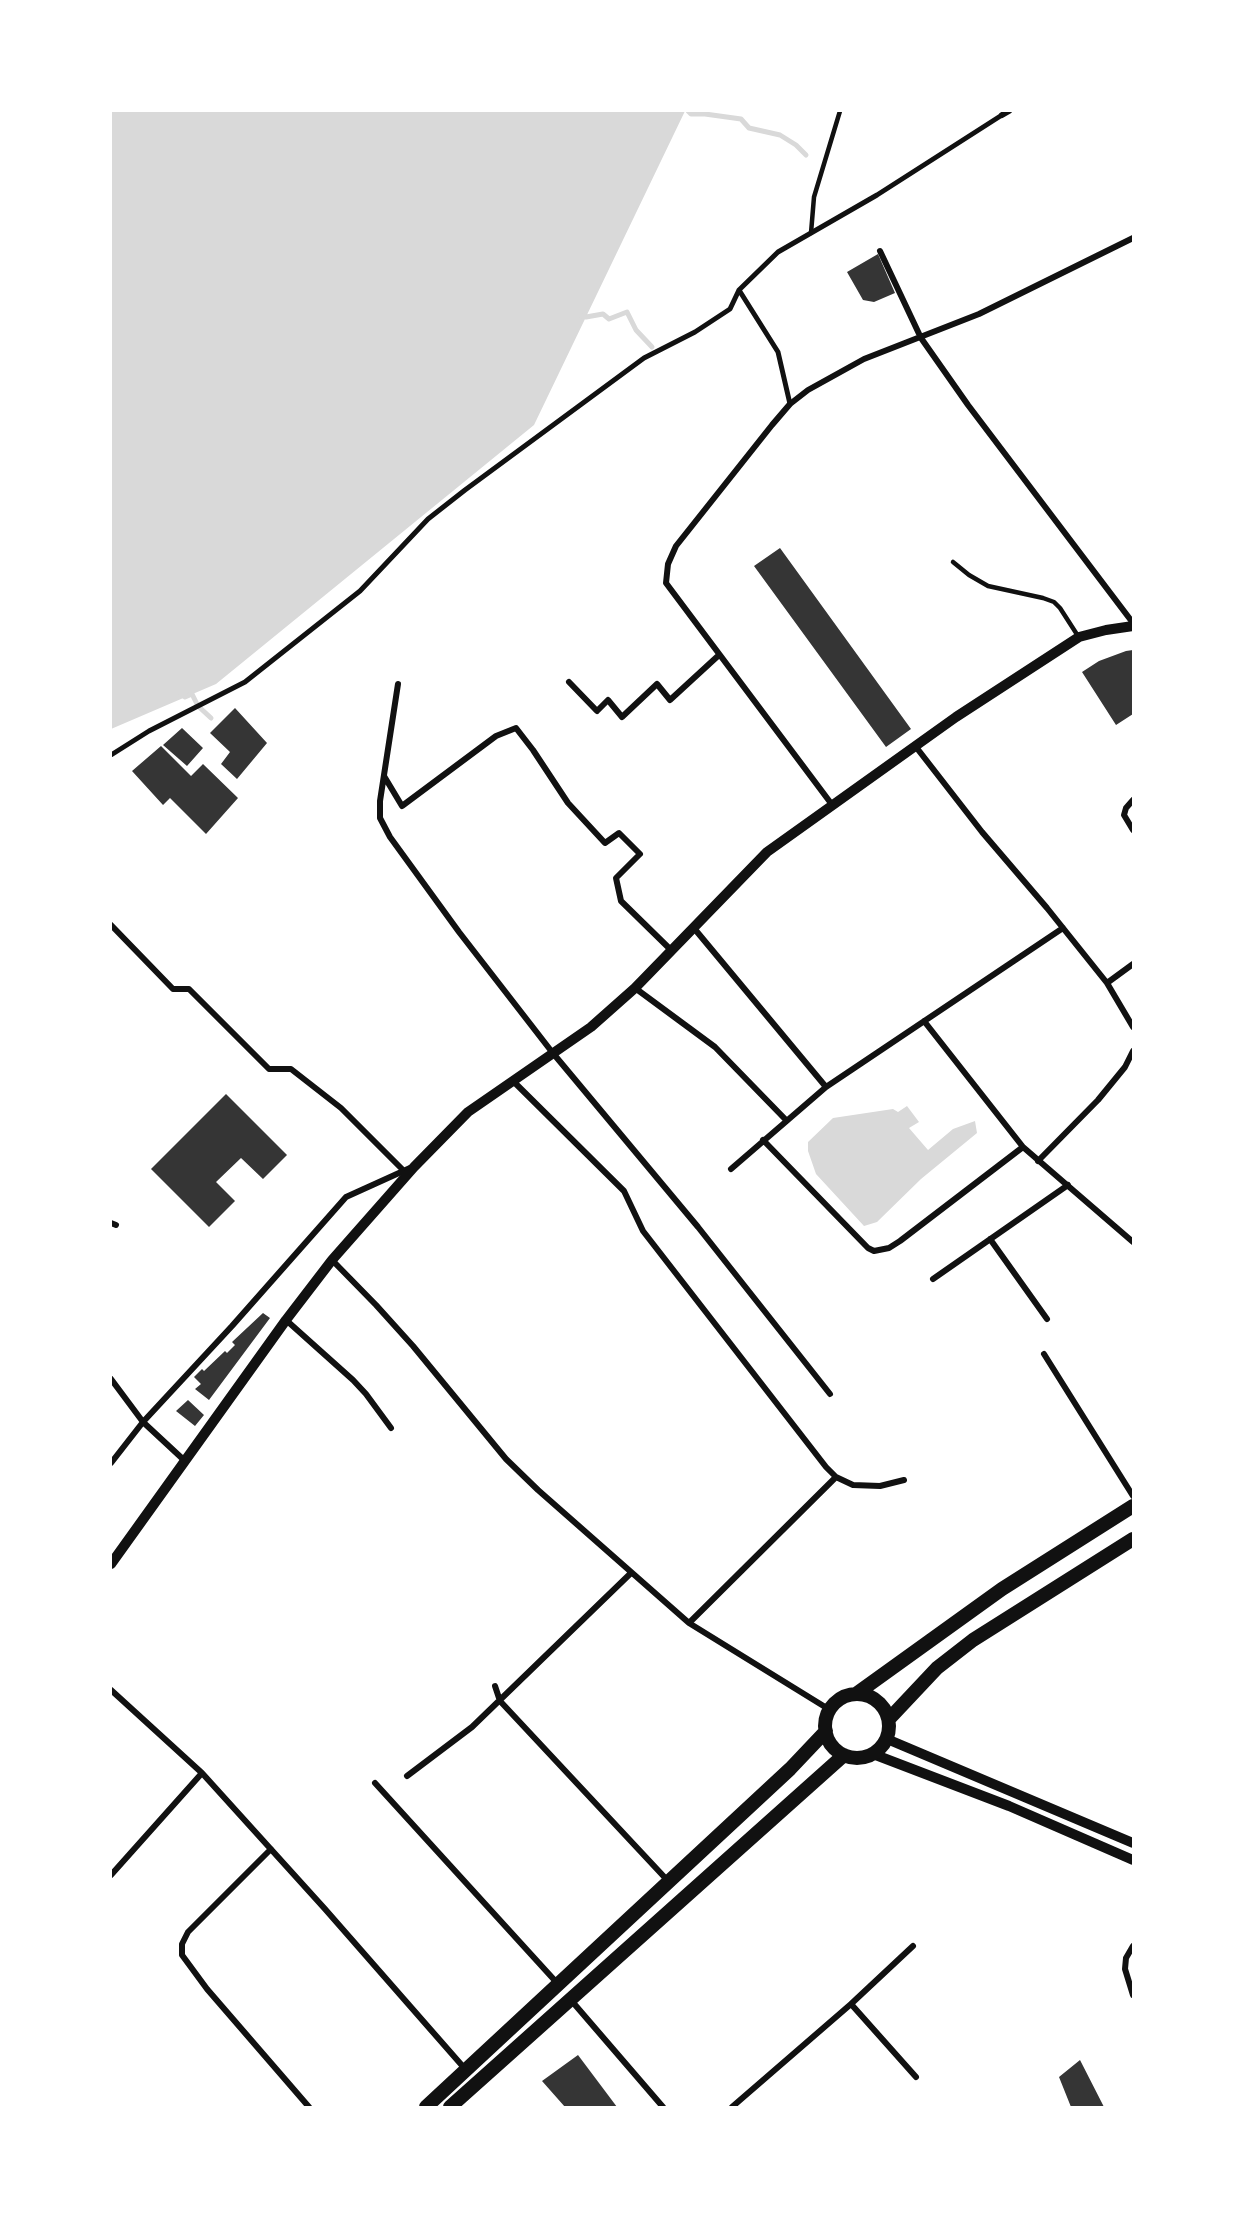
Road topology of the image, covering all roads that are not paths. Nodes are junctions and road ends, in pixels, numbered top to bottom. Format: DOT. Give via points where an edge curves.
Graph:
graph roads {
  1 [pos="840,111"];
  2 [pos="1009,111"];
  3 [pos="1002,116"];
  4 [pos="811,233"];
  5 [pos="1133,238"];
  6 [pos="880,251"];
  7 [pos="739,290"];
  8 [pos="921,338"];
  9 [pos="790,404"];
  10 [pos="952,562"];
  11 [pos="1133,625"];
  12 [pos="1079,638"];
  13 [pos="719,655"];
  14 [pos="569,682"];
  15 [pos="398,684"];
  16 [pos="916,747"];
  17 [pos="111,755"];
  18 [pos="384,776"];
  19 [pos="1133,800"];
  20 [pos="833,806"];
  21 [pos="1133,830"];
  22 [pos="111,925"];
  23 [pos="693,927"];
  24 [pos="1063,928"];
  25 [pos="671,950"];
  26 [pos="1133,964"];
  27 [pos="1107,983"];
  28 [pos="635,988"];
  29 [pos="924,1021"];
  30 [pos="1133,1027"];
  31 [pos="1133,1051"];
  32 [pos="552,1052"];
  33 [pos="512,1081"];
  34 [pos="826,1087"];
  35 [pos="786,1120"];
  36 [pos="763,1140"];
  37 [pos="1023,1147"];
  38 [pos="1038,1161"];
  39 [pos="409,1169"];
  40 [pos="731,1169"];
  41 [pos="1068,1185"];
  42 [pos="990,1239"];
  43 [pos="1133,1242"];
  44 [pos="332,1260"];
  45 [pos="933,1279"];
  46 [pos="1047,1319"];
  47 [pos="286,1320"];
  48 [pos="1044,1354"];
  49 [pos="111,1379"];
  50 [pos="830,1394"];
  51 [pos="142,1422"];
  52 [pos="391,1428"];
  53 [pos="185,1461"];
  54 [pos="111,1463"];
  55 [pos="836,1477"];
  56 [pos="904,1480"];
  57 [pos="1133,1496"];
  58 [pos="1133,1506"];
  59 [pos="1133,1539"];
  60 [pos="111,1564"];
  61 [pos="631,1573"];
  62 [pos="689,1623"];
  63 [pos="495,1686"];
  64 [pos="111,1690"];
  65 [pos="856,1694"];
  66 [pos="500,1701"];
  67 [pos="830,1710"];
  68 [pos="889,1719"];
  69 [pos="826,1731"];
  70 [pos="887,1739"];
  71 [pos="873,1754"];
  72 [pos="844,1755"];
  73 [pos="202,1773"];
  74 [pos="407,1776"];
  75 [pos="375,1783"];
  76 [pos="1133,1843"];
  77 [pos="271,1849"];
  78 [pos="1133,1860"];
  79 [pos="111,1875"];
  80 [pos="669,1882"];
  81 [pos="913,1946"];
  82 [pos="1133,1946"];
  83 [pos="558,1983"];
  84 [pos="1133,1995"];
  85 [pos="570,1999"];
  86 [pos="851,2004"];
  87 [pos="466,2071"];
  88 [pos="916,2076"];
  89 [pos="309,2107"];
  90 [pos="426,2107"];
  91 [pos="450,2107"];
  92 [pos="663,2107"];
  93 [pos="732,2107"];
  1 -- 4 [label="lane" via="814,197"];
  2 -- 3 [label="street"];
  3 -- 4 [label="street"];
  4 -- 7 [label="street" via="778,252"];
  5 -- 8 [label="street" via="990,309"];
  6 -- 8 [label="street"];
  7 -- 9 [label="street" via="778,352"];
  7 -- 17 [label="street" via="730,309 644,358 428,519 360,591 245,682"];
  8 -- 9 [label="street" via="864,359"];
  8 -- 11 [label="street"];
  9 -- 13 [label="street" via="676,546 668,564 666,584"];
  10 -- 12 [label="lane" via="988,586 1054,602"];
  11 -- 12 [label="street"];
  12 -- 16 [label="street"];
  13 -- 14 [label="street" via="670,700 657,684 622,717 608,700 597,711"];
  13 -- 20 [label="street"];
  15 -- 18 [label="street"];
  16 -- 20 [label="street"];
  16 -- 24 [label="street"];
  18 -- 25 [label="street" via="402,806 496,736 516,728 568,804 605,843 619,833 640,854 616,878 621,901"];
  18 -- 32 [label="street" via="380,818 390,837"];
  19 -- 21 [label="street" via="1124,815"];
  20 -- 23 [label="street" via="766,852"];
  22 -- 39 [label="street" via="173,989 189,989 269,1069 291,1068"];
  23 -- 25 [label="street"];
  23 -- 34 [label="street"];
  24 -- 27 [label="street"];
  24 -- 29 [label="street"];
  25 -- 28 [label="street"];
  26 -- 27 [label="street"];
  27 -- 30 [label="street"];
  28 -- 32 [label="street" via="591,1027"];
  28 -- 35 [label="street" via="715,1047"];
  29 -- 34 [label="street"];
  29 -- 37 [label="street"];
  31 -- 38 [label="street" via="1098,1100"];
  32 -- 33 [label="street"];
  32 -- 50 [label="street"];
  33 -- 39 [label="street" via="468,1112"];
  33 -- 55 [label="street" via="624,1191 644,1231"];
  34 -- 35 [label="street"];
  35 -- 36 [label="street"];
  36 -- 37 [label="street" via="874,1251 900,1241"];
  36 -- 40 [label="street"];
  37 -- 38 [label="street"];
  38 -- 41 [label="street"];
  39 -- 44 [label="street"];
  39 -- 51 [label="street" via="346,1197"];
  41 -- 42 [label="street"];
  41 -- 43 [label="street"];
  42 -- 45 [label="street"];
  42 -- 46 [label="street"];
  44 -- 47 [label="street"];
  44 -- 61 [label="street" via="413,1346 506,1459"];
  47 -- 52 [label="street" via="353,1380"];
  47 -- 53 [label="street"];
  48 -- 57 [label="street"];
  49 -- 51 [label="street"];
  51 -- 53 [label="street"];
  51 -- 54 [label="street"];
  53 -- 60 [label="street"];
  55 -- 56 [label="street" via="868,1486"];
  55 -- 62 [label="street"];
  58 -- 65 [label="main road" via="1002,1589"];
  59 -- 68 [label="main road" via="973,1640 937,1668"];
  61 -- 62 [label="street"];
  61 -- 66 [label="street"];
  62 -- 67 [label="street"];
  63 -- 66 [label="street"];
  64 -- 73 [label="street"];
  65 -- 67 [label="main road" via="846,1696"];
  65 -- 68 [label="main road" via="877,1701"];
  66 -- 74 [label="street"];
  66 -- 80 [label="street"];
  67 -- 69 [label="main road"];
  68 -- 70 [label="main road"];
  69 -- 72 [label="main road" via="829,1741"];
  69 -- 80 [label="main road"];
  70 -- 71 [label="main road"];
  70 -- 76 [label="street"];
  71 -- 72 [label="main road" via="864,1758"];
  71 -- 78 [label="street" via="1009,1806"];
  72 -- 85 [label="main road"];
  73 -- 77 [label="street"];
  73 -- 79 [label="street"];
  75 -- 83 [label="street"];
  77 -- 87 [label="street"];
  77 -- 89 [label="street" via="188,1932 182,1955"];
  80 -- 83 [label="main road"];
  81 -- 86 [label="street"];
  82 -- 84 [label="street" via="1125,1969"];
  83 -- 87 [label="main road"];
  85 -- 91 [label="main road"];
  85 -- 92 [label="street"];
  86 -- 88 [label="street"];
  86 -- 93 [label="street"];
  87 -- 90 [label="main road"];
}
